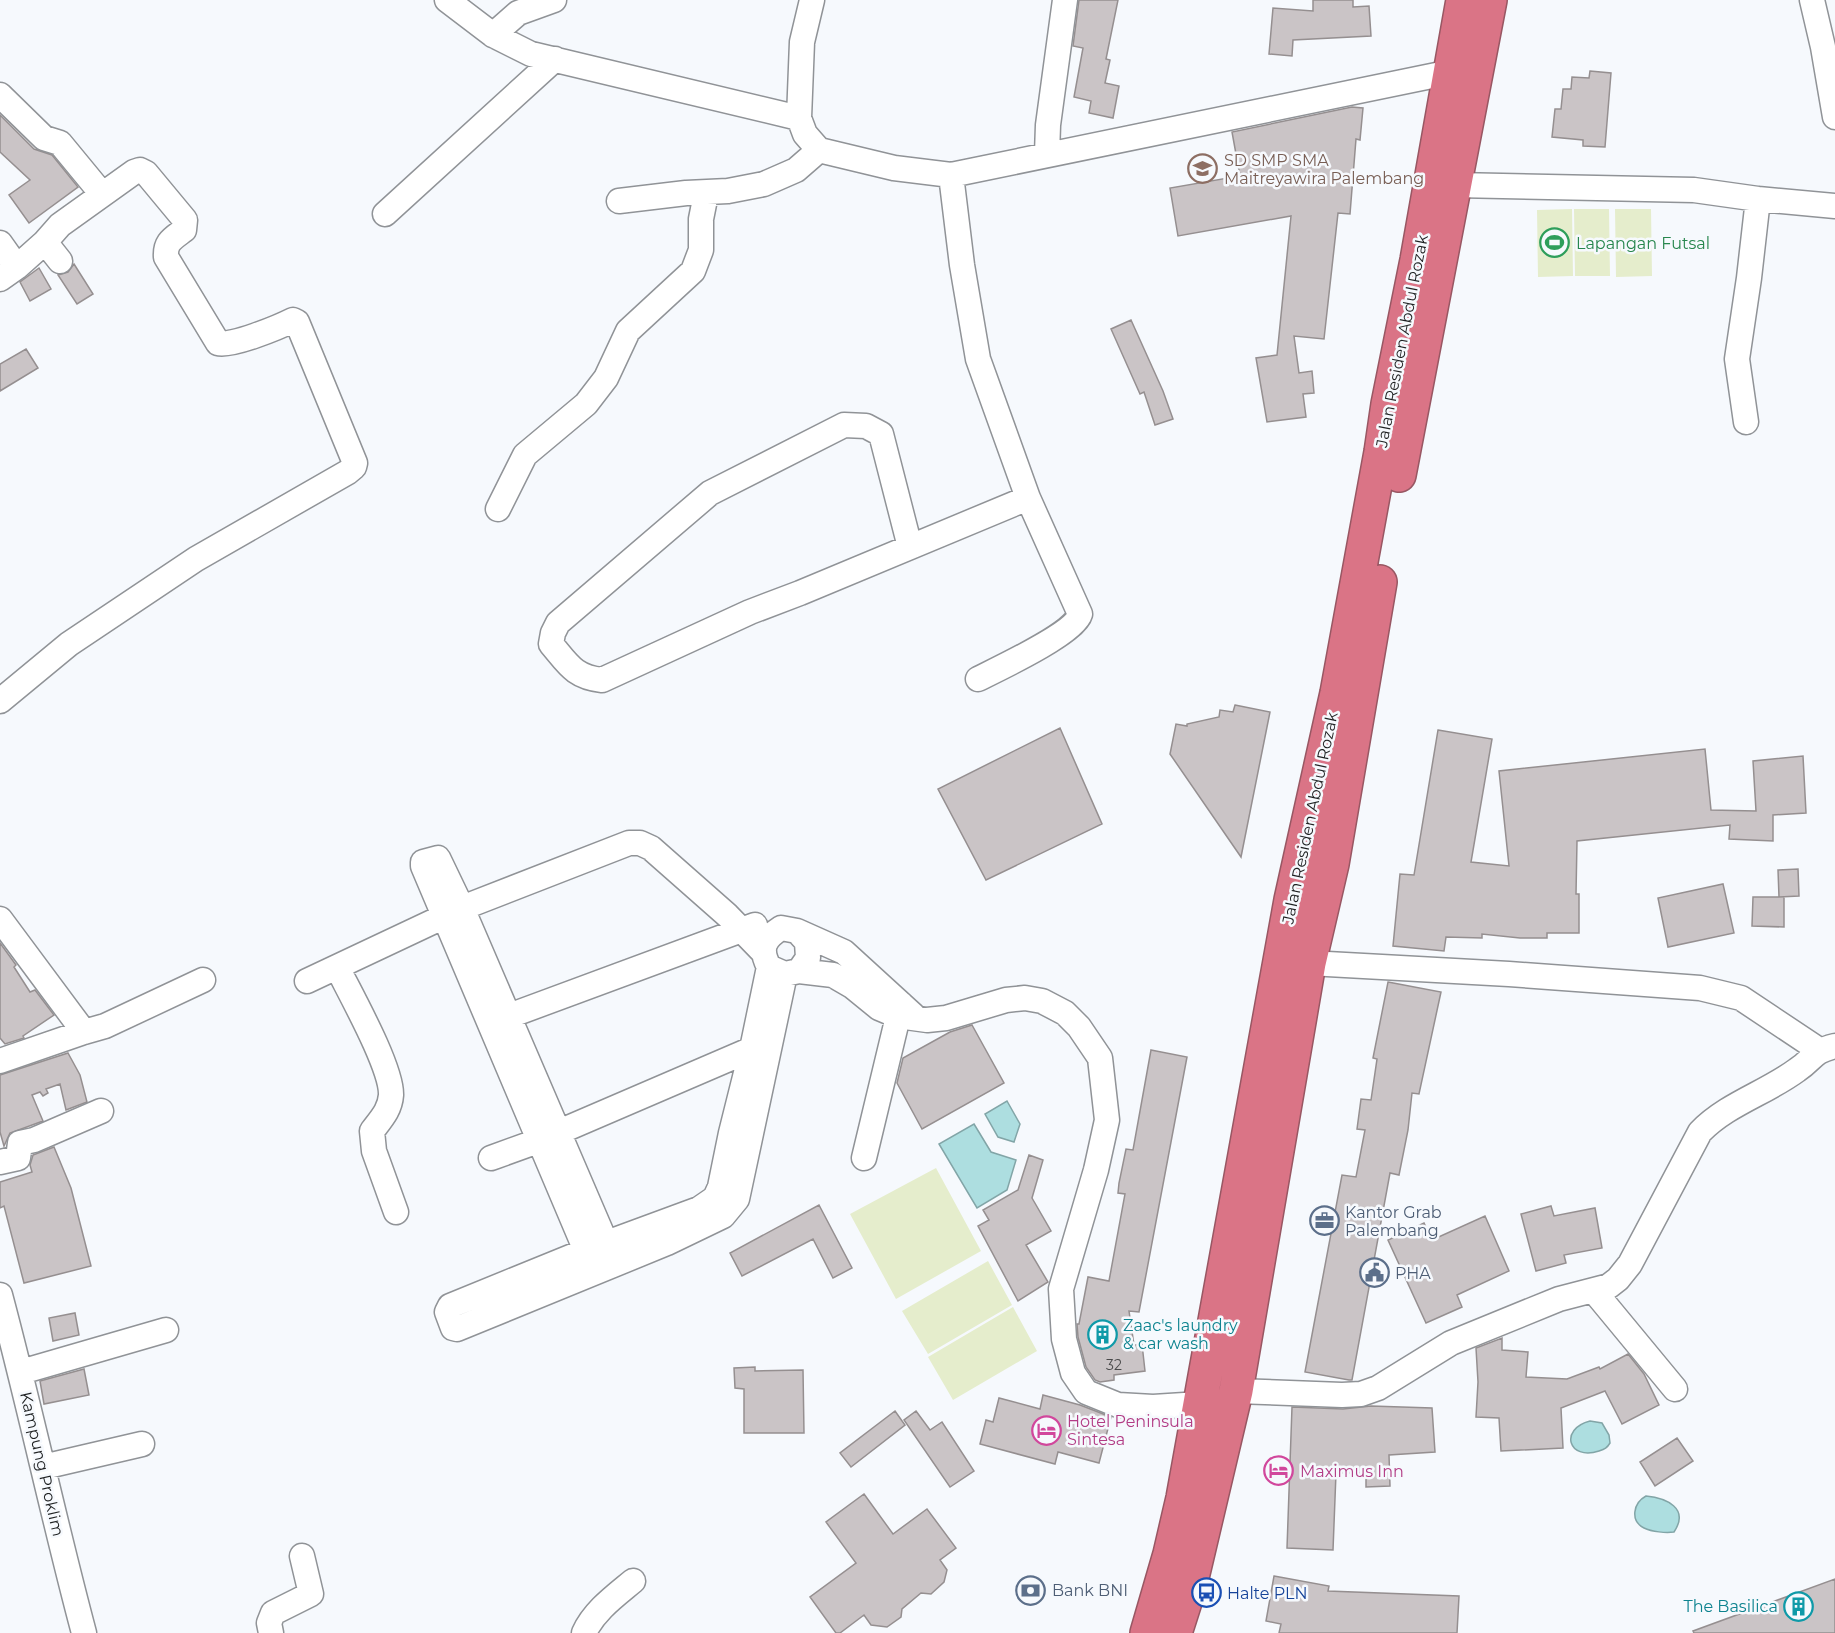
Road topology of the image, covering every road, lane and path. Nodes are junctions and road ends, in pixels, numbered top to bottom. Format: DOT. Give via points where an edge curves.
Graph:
graph roads {
  1 [pos="447,0"];
  2 [pos="554,0"];
  3 [pos="812,0"];
  4 [pos="1065,0"];
  5 [pos="1463,0"];
  6 [pos="1490,0"];
  7 [pos="1812,0"];
  8 [pos="494,35"];
  9 [pos="555,59"];
  10 [pos="1451,72"];
  11 [pos="0,95"];
  12 [pos="1835,117"];
  13 [pos="799,118"];
  14 [pos="819,150"];
  15 [pos="1047,154"];
  16 [pos="951,175"];
  17 [pos="1455,185"];
  18 [pos="102,194"];
  19 [pos="706,194"];
  20 [pos="1758,199"];
  21 [pos="619,201"];
  22 [pos="1835,206"];
  23 [pos="385,214"];
  24 [pos="45,242"];
  25 [pos="0,243"];
  26 [pos="60,261"];
  27 [pos="9,273"];
  28 [pos="1746,422"];
  29 [pos="1028,498"];
  30 [pos="498,509"];
  31 [pos="910,547"];
  32 [pos="978,679"];
  33 [pos="0,701"];
  34 [pos="453,913"];
  35 [pos="0,919"];
  36 [pos="762,925"];
  37 [pos="1309,963"];
  38 [pos="779,966"];
  39 [pos="337,967"];
  40 [pos="203,980"];
  41 [pos="307,981"];
  42 [pos="905,1013"];
  43 [pos="509,1016"];
  44 [pos="84,1032"];
  45 [pos="1827,1048"];
  46 [pos="752,1049"];
  47 [pos="0,1061"];
  48 [pos="101,1111"];
  49 [pos="741,1134"];
  50 [pos="548,1137"];
  51 [pos="491,1158"];
  52 [pos="864,1158"];
  53 [pos="0,1162"];
  54 [pos="396,1212"];
  55 [pos="600,1258"];
  56 [pos="1594,1291"];
  57 [pos="0,1294"];
  58 [pos="166,1330"];
  59 [pos="21,1372"];
  60 [pos="1675,1389"];
  61 [pos="1236,1391"];
  62 [pos="1200,1404"];
  63 [pos="142,1444"];
  64 [pos="42,1467"];
  65 [pos="302,1556"];
  66 [pos="633,1581"];
  67 [pos="84,1633"];
  68 [pos="271,1633"];
  69 [pos="584,1633"];
  70 [pos="1147,1633"];
  71 [pos="1175,1633"];
  1 -- 8 [label="street"];
  2 -- 8 [label="street" via="518,13"];
  3 -- 13 [label="street" via="802,42"];
  4 -- 15 [label="street" via="1047,124"];
  5 -- 10 [label="highway, Jalan Residen Abdul Rozak"];
  6 -- 17 [label="highway, Jalan Residen Abdul Rozak"];
  7 -- 12 [label="street"];
  8 -- 9 [label="street" via="531,54"];
  9 -- 13 [label="street"];
  9 -- 23 [label="street"];
  10 -- 15 [label="street"];
  10 -- 62 [label="highway, Jalan Residen Abdul Rozak" via="1339,681 1291,900"];
  11 -- 18 [label="street" via="44,138 60,143"];
  13 -- 14 [label="street"];
  14 -- 16 [label="street" via="894,168"];
  14 -- 19 [label="street" via="796,170 764,184"];
  15 -- 16 [label="street"];
  16 -- 29 [label="street" via="978,359"];
  17 -- 20 [label="street" via="1694,190"];
  17 -- 37 [label="highway, Jalan Residen Abdul Rozak" via="1396,488 1332,864"];
  18 -- 24 [label="street" via="60,225"];
  18 -- 33 [label="street" via="140,170 185,220 184,230 168,242 166,257 218,343 223,345 293,320 297,322 355,463 348,472 196,559 79,637"];
  19 -- 21 [label="street"];
  19 -- 30 [label="street" via="701,250 693,271 628,331 606,378 586,404 525,455"];
  20 -- 22 [label="street"];
  20 -- 28 [label="street" via="1737,359"];
  24 -- 26 [label="street"];
  24 -- 27 [label="street"];
  25 -- 27 [label="street"];
  29 -- 31 [label="street"];
  29 -- 32 [label="street" via="1080,614 1078,620 1038,648"];
  31 -- 31 [label="street" via="750,612 602,680 585,678 550,644 558,623 710,493 844,425 866,426 881,434"];
  34 -- 36 [label="street" via="629,843 640,843"];
  34 -- 39 [label="street"];
  34 -- 43 [label="street"];
  34 -- 50 [label="street"];
  35 -- 44 [label="street"];
  36 -- 38 [label="street"];
  36 -- 38 [label="street" via="807,942 808,958"];
  36 -- 42 [label="street" via="844,952"];
  36 -- 43 [label="street"];
  37 -- 45 [label="street" via="1701,988 1741,998"];
  37 -- 61 [label="highway, Jalan Residen Abdul Rozak"];
  38 -- 42 [label="street" via="841,979 879,1008"];
  38 -- 46 [label="street"];
  38 -- 49 [label="street"];
  39 -- 41 [label="street"];
  39 -- 54 [label="street" via="384,1064 391,1093 387,1112 372,1131 374,1151"];
  40 -- 44 [label="street"];
  42 -- 52 [label="street"];
  42 -- 62 [label="street" via="927,1020 946,1018 1025,998 1042,1001 1065,1013 1079,1027 1100,1058 1107,1120 1061,1289 1069,1362 1086,1392 1119,1405"];
  43 -- 50 [label="street"];
  44 -- 47 [label="street"];
  45 -- 56 [label="street" via="1798,1070 1712,1120 1700,1132 1630,1264 1609,1286"];
  46 -- 49 [label="street"];
  46 -- 50 [label="street"];
  48 -- 53 [label="street" via="20,1143 18,1158"];
  49 -- 55 [label="street" via="720,1187 722,1205 699,1209"];
  50 -- 51 [label="street"];
  50 -- 55 [label="street"];
  55 -- 55 [label="street" via="457,1329 452,1326 447,1312 450,1306"];
  56 -- 60 [label="street"];
  56 -- 61 [label="street" via="1558,1299 1451,1343 1378,1388 1361,1394"];
  57 -- 59 [label="street, Kampung Proklim"];
  58 -- 59 [label="street"];
  59 -- 64 [label="street, Kampung Proklim"];
  61 -- 71 [label="highway, Jalan Residen Abdul Rozak"];
  62 -- 70 [label="highway, Jalan Residen Abdul Rozak" via="1183,1498"];
  63 -- 64 [label="street"];
  64 -- 67 [label="street, Kampung Proklim"];
  65 -- 68 [label="street" via="311,1594 273,1612"];
  66 -- 69 [label="street" via="608,1601"];
}
